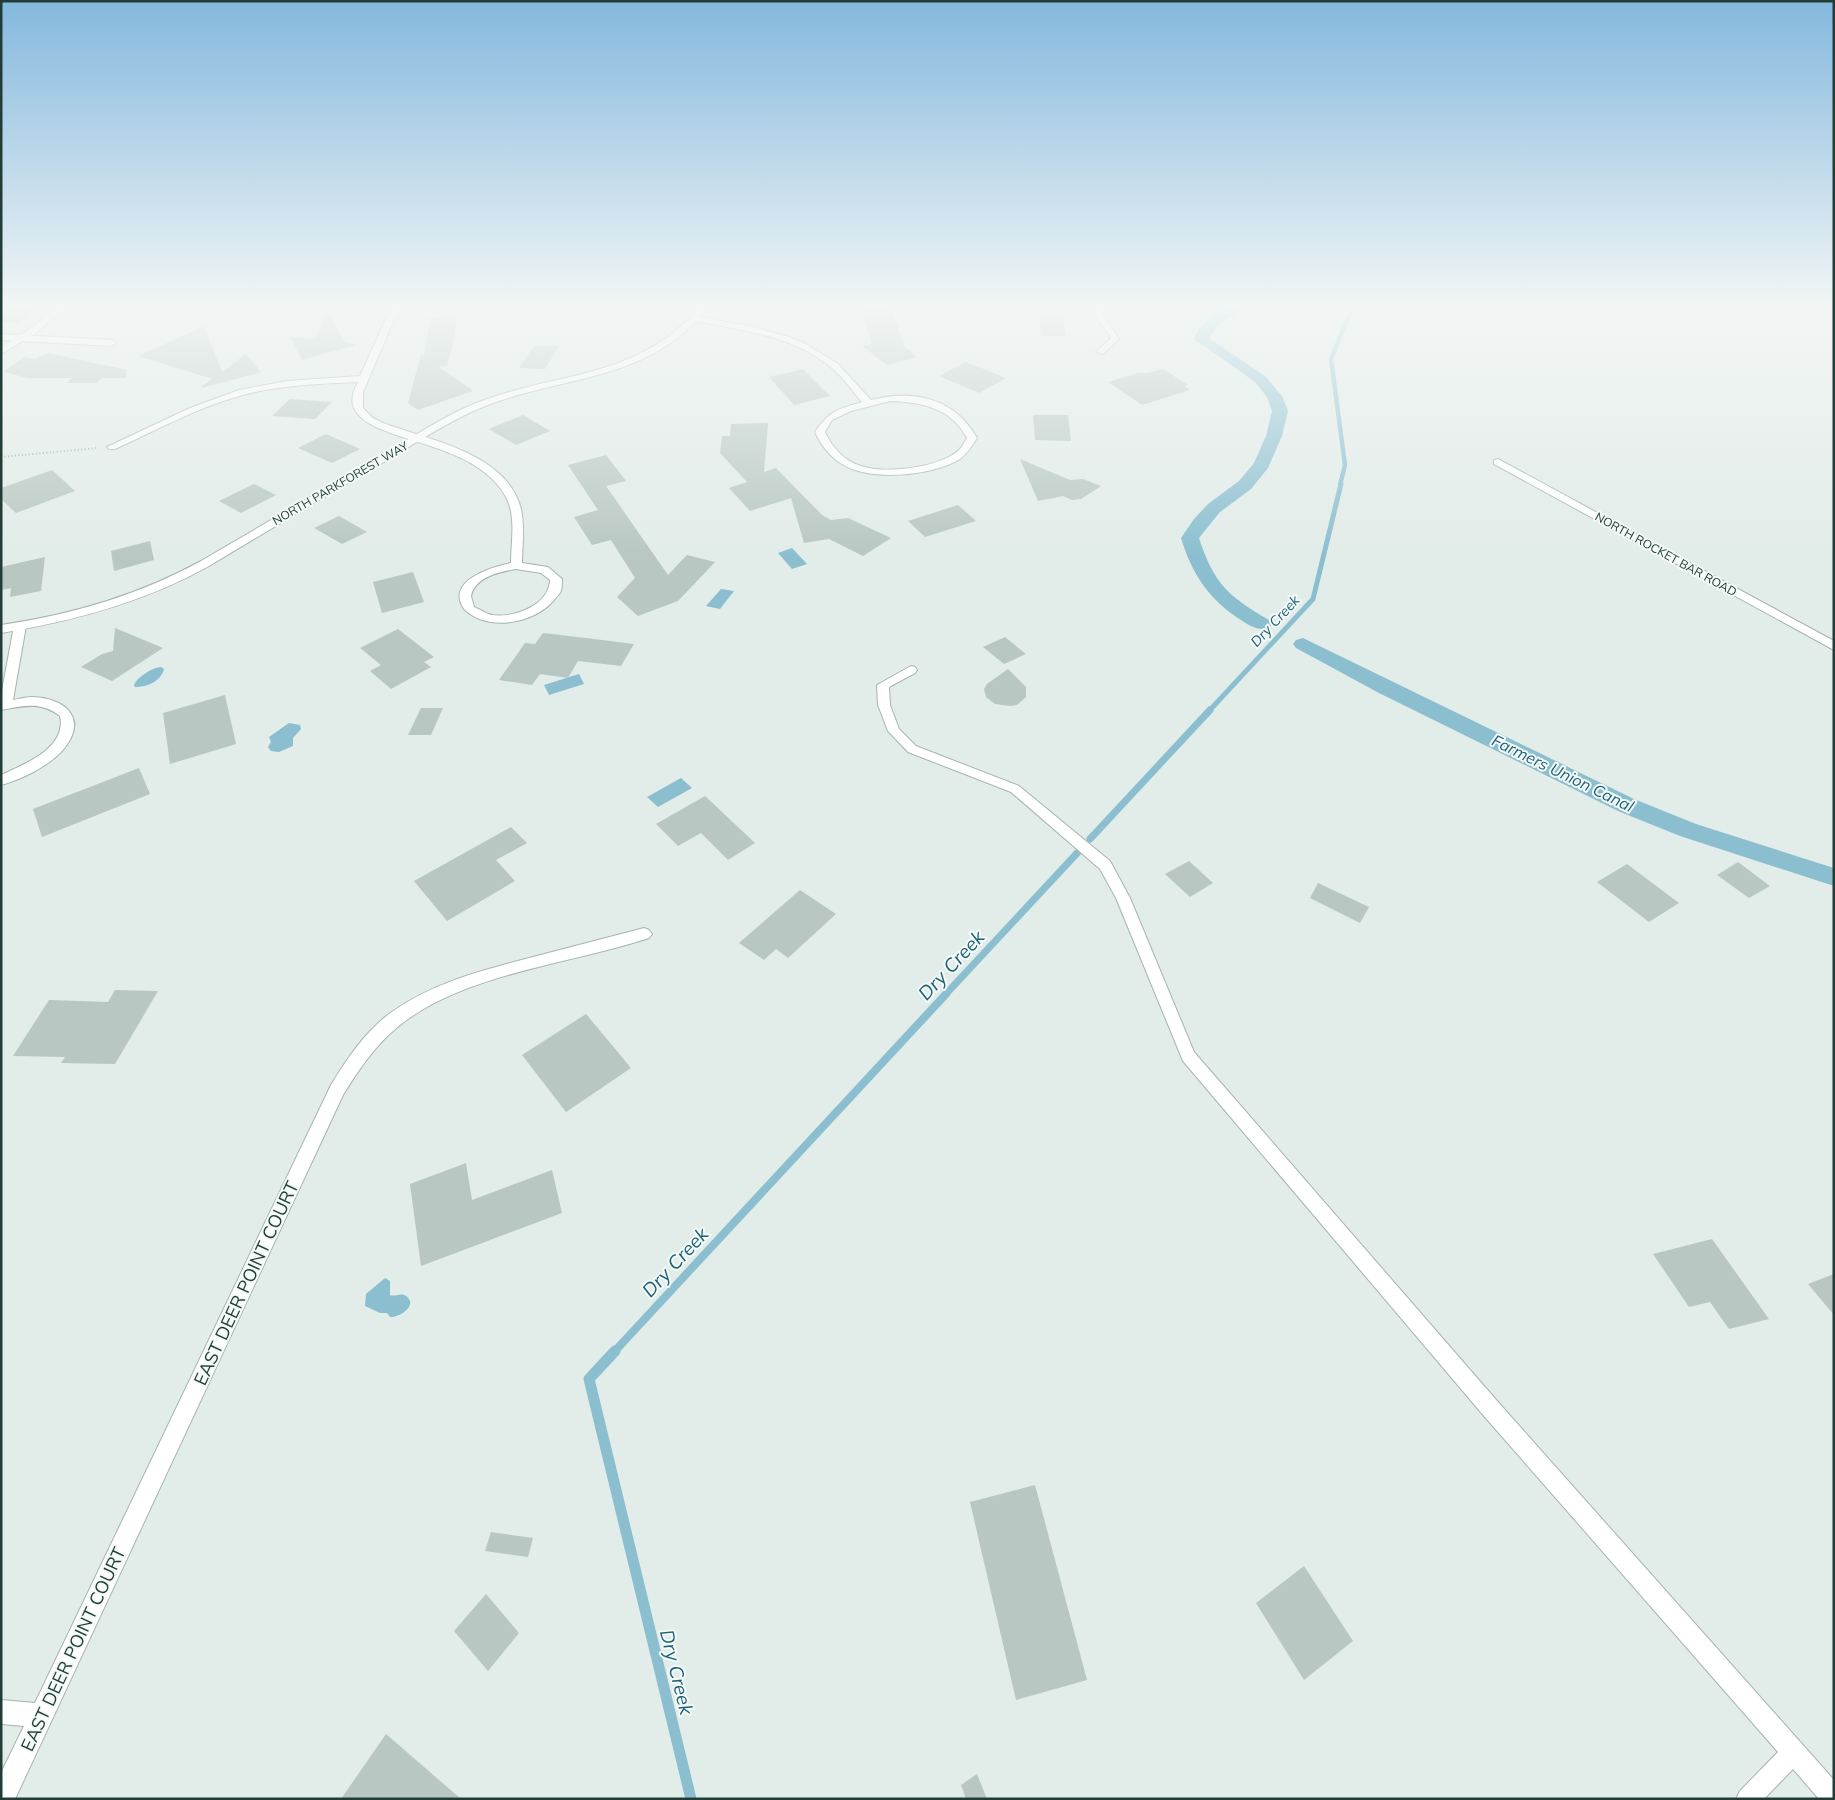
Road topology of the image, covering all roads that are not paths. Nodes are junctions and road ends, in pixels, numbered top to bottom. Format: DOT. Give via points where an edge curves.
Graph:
graph roads {
  1 [pos="262,388"];
  2 [pos="360,388"];
  3 [pos="538,388"];
  4 [pos="855,388"];
  5 [pos="868,403"];
  6 [pos="417,438"];
  7 [pos="112,447"];
  8 [pos="1498,462"];
  9 [pos="516,566"];
  10 [pos="20,626"];
  11 [pos="1,628"];
  12 [pos="1834,646"];
  13 [pos="911,670"];
  14 [pos="3,705"];
  15 [pos="1,780"];
  16 [pos="644,934"];
  17 [pos="1,1712"];
  18 [pos="42,1716"];
  19 [pos="1793,1753"];
  20 [pos="1834,1798"];
  21 [pos="2,1799"];
  22 [pos="1748,1799"];
  1 -- 7 [label="street" via="208,404"];
  2 -- 6 [label="street" via="356,400 362,414 380,425"];
  3 -- 6 [label="street, NORTH PARKFOREST WAY" via="496,399 447,420"];
  4 -- 5 [label="street"];
  5 -- 5 [label="street" via="890,398 913,398 934,403 967,426 972,438 964,452 944,462 912,471 887,473 858,468 826,445 820,432 829,418"];
  6 -- 9 [label="street" via="471,459 487,468 503,484 516,511"];
  6 -- 10 [label="street, NORTH PARKFOREST WAY" via="214,559 168,582 108,605"];
  8 -- 12 [label="street, NORTH ROCKET BAR ROAD"];
  9 -- 9 [label="street" via="542,569 552,574 557,590 552,598 530,613 507,618 485,617 467,606 465,597 476,580 501,568"];
  10 -- 11 [label="street, NORTH PARKFOREST WAY"];
  10 -- 14 [label="street"];
  13 -- 19 [label="lane" via="882,685 884,705 894,731 912,749 1015,789 1105,864 1123,898 1188,1056"];
  14 -- 15 [label="street" via="32,702 54,705 66,714 68,728 60,744 31,768"];
  16 -- 18 [label="street, EAST DEER POINT COURT" via="478,978 435,994 405,1011 358,1056 337,1090"];
  17 -- 18 [label="street"];
  18 -- 21 [label="street, EAST DEER POINT COURT"];
  19 -- 20 [label="lane"];
  19 -- 22 [label="lane"];
}
